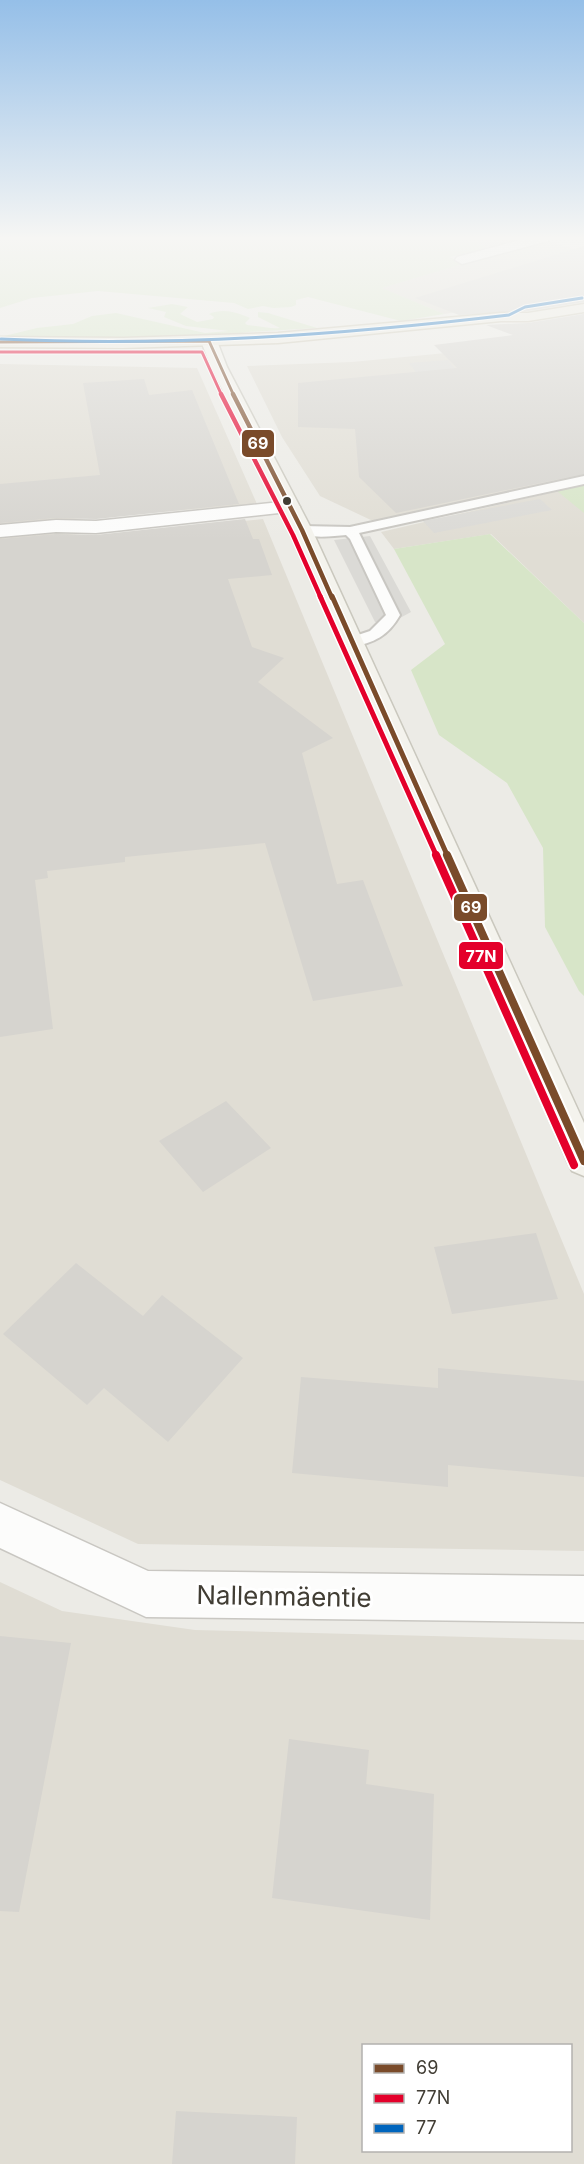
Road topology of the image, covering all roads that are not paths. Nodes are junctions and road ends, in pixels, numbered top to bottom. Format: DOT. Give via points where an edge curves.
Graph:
graph roads {
  1 [pos="407,339"];
  2 [pos="0,342"];
  3 [pos="211,347"];
  4 [pos="0,349"];
  5 [pos="584,480"];
  6 [pos="290,507"];
  7 [pos="302,530"];
  8 [pos="0,531"];
  9 [pos="350,531"];
  10 [pos="351,642"];
  11 [pos="584,1161"];
  12 [pos="0,1526"];
  13 [pos="584,1599"];
  1 -- 3 [label="main road"];
  2 -- 3 [label="main road"];
  3 -- 4 [label="main road" via="88,353"];
  3 -- 6 [label="main road"];
  5 -- 9 [label="lane"];
  6 -- 7 [label="main road"];
  6 -- 8 [label="street" via="96,527 56,525"];
  7 -- 9 [label="lane"];
  7 -- 10 [label="main road"];
  9 -- 10 [label="lane" via="393,615 374,638"];
  10 -- 11 [label="main road"];
  12 -- 13 [label="street, Nallenmäentie" via="146,1594"];
}
